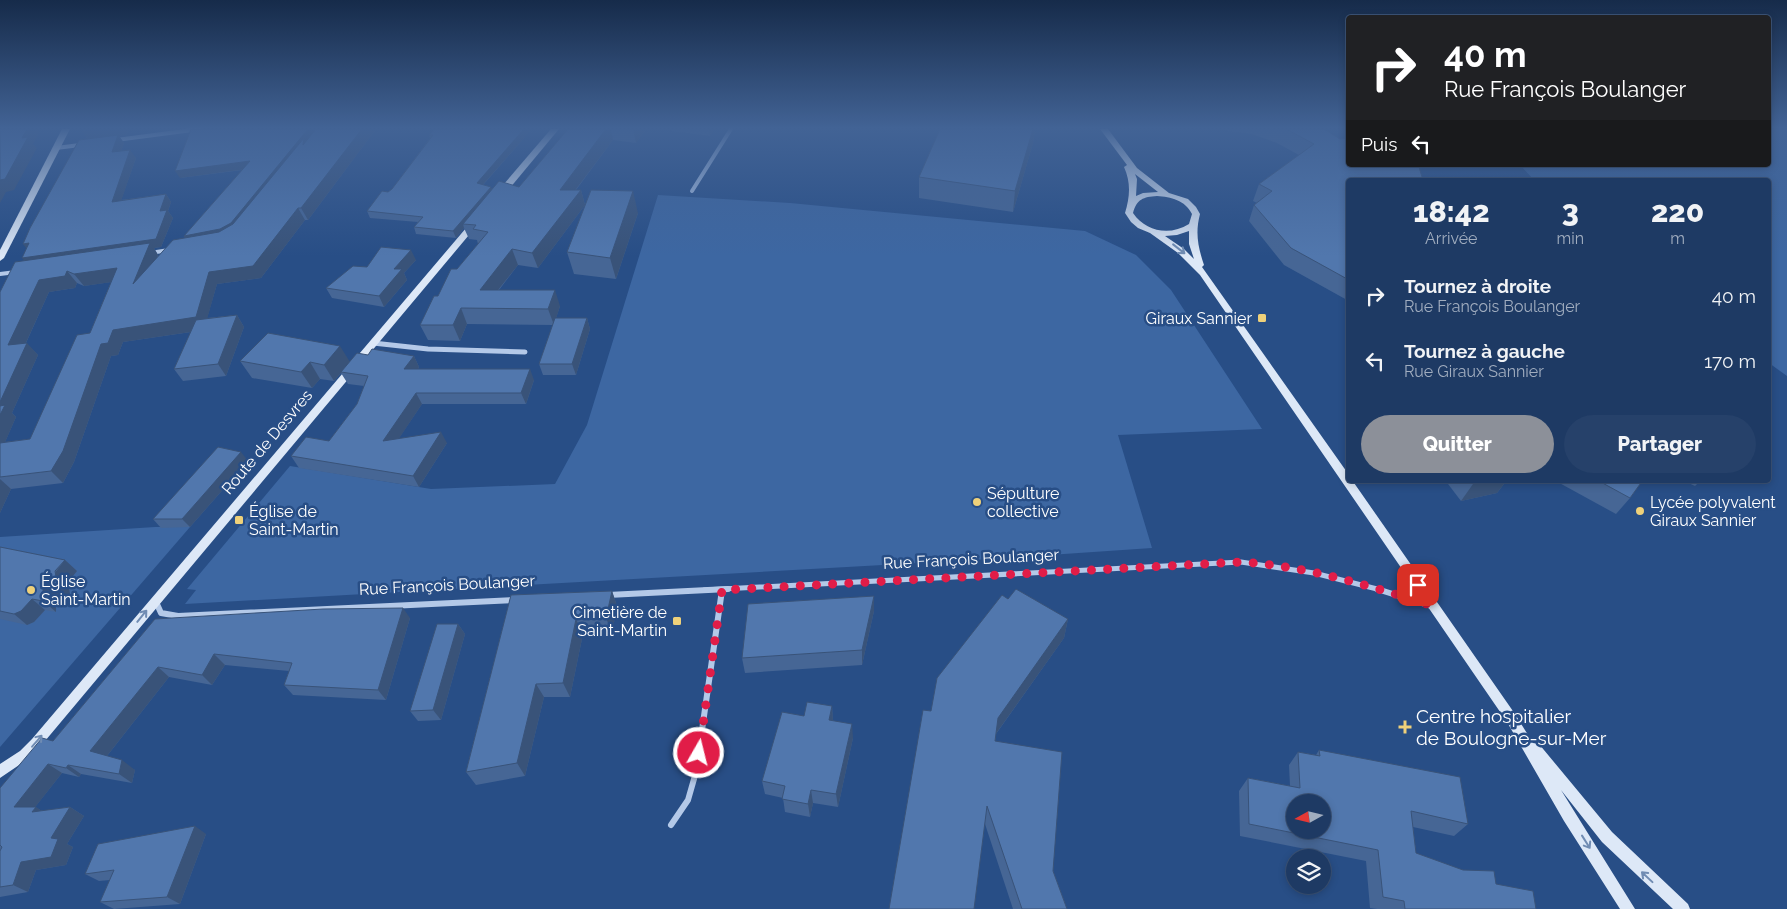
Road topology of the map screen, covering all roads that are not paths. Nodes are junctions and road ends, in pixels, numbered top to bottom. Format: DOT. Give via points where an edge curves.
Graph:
graph roads {
  1 [pos="44,171"];
  2 [pos="519,171"];
  3 [pos="704,171"];
  4 [pos="1130,171"];
  5 [pos="1136,171"];
  6 [pos="692,190"];
  7 [pos="1168,195"];
  8 [pos="492,203"];
  9 [pos="1132,203"];
  10 [pos="480,217"];
  11 [pos="1193,225"];
  12 [pos="1151,230"];
  13 [pos="170,250"];
  14 [pos="140,254"];
  15 [pos="0,258"];
  16 [pos="22,271"];
  17 [pos="1203,273"];
  18 [pos="0,274"];
  19 [pos="373,343"];
  20 [pos="525,352"];
  21 [pos="1346,480"];
  22 [pos="1348,483"];
  23 [pos="722,590"];
  24 [pos="599,596"];
  25 [pos="156,600"];
  26 [pos="521,600"];
  27 [pos="1433,606"];
  28 [pos="1511,718"];
  29 [pos="0,772"];
  30 [pos="670,825"];
  31 [pos="1628,909"];
  32 [pos="1683,909"];
  1 -- 15 [label="street"];
  2 -- 8 [label="street"];
  3 -- 6 [label="street"];
  4 -- 9 [label="street"];
  5 -- 7 [label="street"];
  7 -- 9 [label="street" via="1147,195"];
  7 -- 11 [label="street" via="1193,208 1196,217"];
  9 -- 12 [label="street" via="1129,210 1132,218"];
  10 -- 19 [label="street, Route de Desvres"];
  11 -- 12 [label="street" via="1175,233"];
  11 -- 17 [label="street" via="1194,251"];
  12 -- 17 [label="street, one-way" via="1181,250"];
  13 -- 14 [label="street"];
  16 -- 18 [label="street"];
  17 -- 21 [label="street"];
  19 -- 20 [label="street" via="428,349"];
  19 -- 25 [label="street, Route de Desvres"];
  22 -- 27 [label="street"];
  23 -- 24 [label="street, Rue François Boulanger"];
  23 -- 27 [label="street, Rue François Boulanger" via="1241,562 1333,576"];
  23 -- 30 [label="street" via="696,772 688,800"];
  25 -- 26 [label="street, Rue François Boulanger" via="161,613 178,616"];
  29 -- 25 [label="street, Route de Desvres, one-way" via="36,743"];
  27 -- 28 [label="street"];
  28 -- 31 [label="street, one-way"];
  32 -- 28 [label="street, one-way" via="1607,837"];
}
